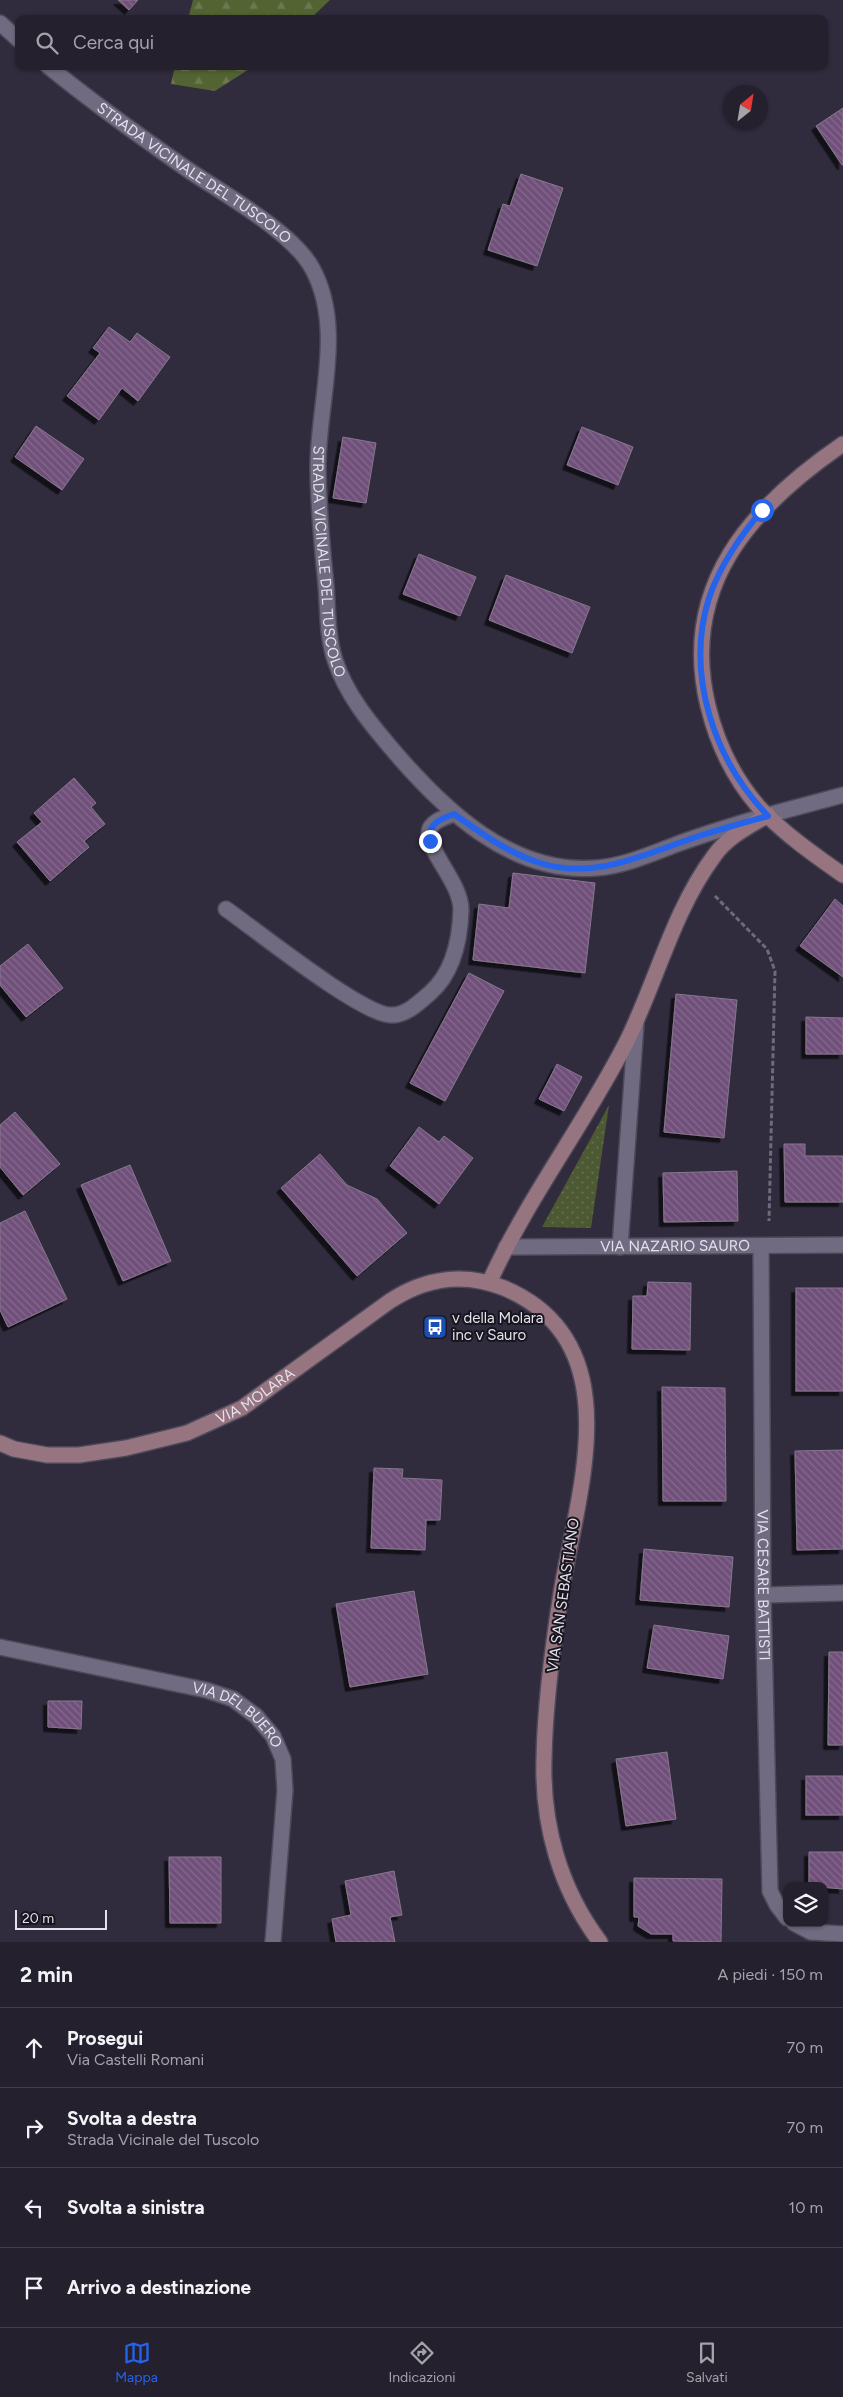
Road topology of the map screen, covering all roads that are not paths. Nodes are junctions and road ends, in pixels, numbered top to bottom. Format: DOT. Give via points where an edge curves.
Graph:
graph roads {
  1 [pos="0,23"];
  2 [pos="15,36"];
  3 [pos="53,70"];
  4 [pos="843,444"];
  5 [pos="843,795"];
  6 [pos="454,814"];
  7 [pos="768,816"];
  8 [pos="843,875"];
  9 [pos="226,909"];
  10 [pos="636,1022"];
  11 [pos="843,1245"];
  12 [pos="506,1247"];
  13 [pos="620,1247"];
  14 [pos="765,1247"];
  15 [pos="489,1283"];
  16 [pos="0,1443"];
  17 [pos="843,1593"];
  18 [pos="763,1595"];
  19 [pos="0,1648"];
  20 [pos="783,1913"];
  21 [pos="802,1927"];
  22 [pos="843,1934"];
  23 [pos="273,1942"];
  24 [pos="600,1942"];
  1 -- 2 [label="street"];
  3 -- 6 [label="street, STRADA VICINALE DEL TUSCOLO" via="137,134 284,237 311,266 321,290 327,330 318,483 329,637 344,681 368,720 422,783"];
  4 -- 7 [label="street" via="787,485 740,538 717,578 702,629 700,665 715,733 741,783"];
  5 -- 7 [label="street, STRADA VICINALE DEL TUSCOLO"];
  6 -- 7 [label="street, STRADA VICINALE DEL TUSCOLO" via="505,848 530,860 594,869 623,863"];
  6 -- 9 [label="street" via="432,825 429,832 430,841 455,885 461,906 454,953 443,978 433,990 400,1014 390,1016 348,996"];
  7 -- 8 [label="street"];
  7 -- 10 [label="street" via="726,842 713,857 671,937"];
  10 -- 12 [label="street" via="606,1080"];
  10 -- 13 [label="street"];
  11 -- 14 [label="street, VIA NAZARIO SAURO"];
  12 -- 13 [label="street, VIA NAZARIO SAURO"];
  12 -- 15 [label="street"];
  13 -- 14 [label="street, VIA NAZARIO SAURO"];
  14 -- 18 [label="street, VIA CESARE BATTISTI"];
  15 -- 16 [label="street, VIA MOLARA" via="448,1278 425,1282 405,1291 247,1404 187,1433 86,1454 47,1455"];
  15 -- 24 [label="street, VIA SAN SEBASTIANO" via="534,1305 560,1328 576,1358 585,1396 588,1417 585,1458 562,1590 544,1760 546,1806 556,1854 576,1906"];
  17 -- 18 [label="street"];
  18 -- 20 [label="street, VIA CESARE BATTISTI" via="770,1891"];
  19 -- 23 [label="street, VIA DEL BUERO" via="206,1690 233,1700 256,1716 277,1743 285,1774"];
  21 -- 22 [label="street" via="811,1932"];
}
